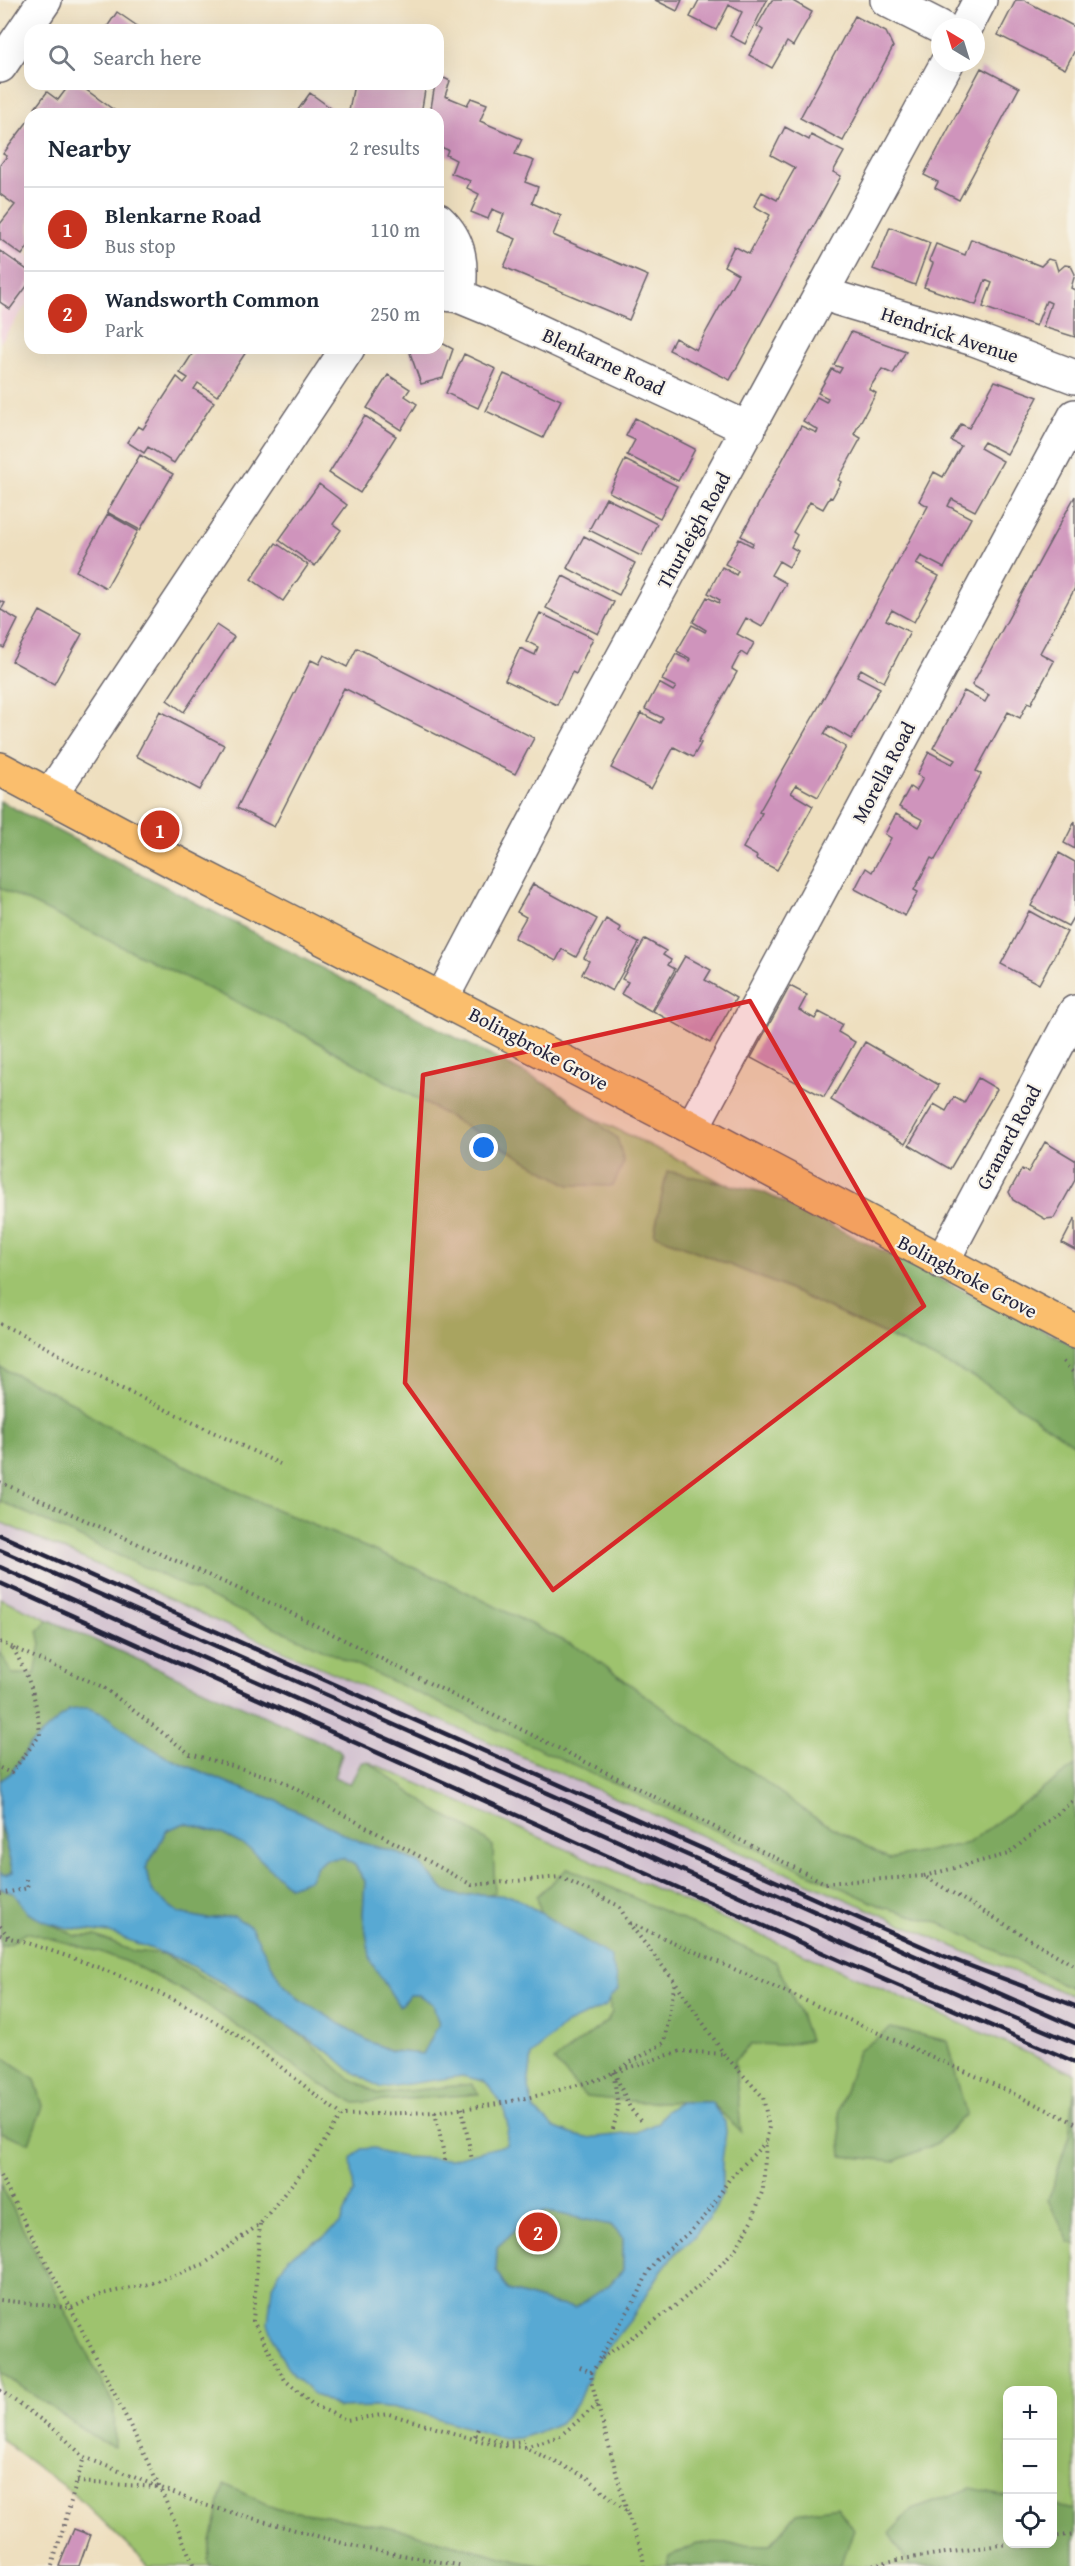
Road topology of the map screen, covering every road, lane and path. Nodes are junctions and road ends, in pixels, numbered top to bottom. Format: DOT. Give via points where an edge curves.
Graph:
graph roads {
  1 [pos="45,0"];
  2 [pos="887,0"];
  3 [pos="980,0"];
  4 [pos="971,18"];
  5 [pos="931,22"];
  6 [pos="29,24"];
  7 [pos="24,31"];
  8 [pos="0,66"];
  9 [pos="942,72"];
  10 [pos="444,228"];
  11 [pos="824,291"];
  12 [pos="448,295"];
  13 [pos="344,354"];
  14 [pos="1075,377"];
  15 [pos="1075,416"];
  16 [pos="749,429"];
  17 [pos="0,769"];
  18 [pos="50,796"];
  19 [pos="442,998"];
  20 [pos="1075,1012"];
  21 [pos="692,1128"];
  22 [pos="942,1262"];
  23 [pos="0,1324"];
  24 [pos="1075,1332"];
  25 [pos="280,1464"];
  26 [pos="0,1482"];
  27 [pos="0,1642"];
  28 [pos="13,1647"];
  29 [pos="0,1768"];
  30 [pos="1075,1799"];
  31 [pos="25,1876"];
  32 [pos="924,1876"];
  33 [pos="0,1894"];
  34 [pos="628,1922"];
  35 [pos="0,1926"];
  36 [pos="0,1935"];
  37 [pos="9,1938"];
  38 [pos="1075,1966"];
  39 [pos="675,1982"];
  40 [pos="724,2054"];
  41 [pos="613,2073"];
  42 [pos="462,2108"];
  43 [pos="435,2112"];
  44 [pos="342,2115"];
  45 [pos="1075,2122"];
  46 [pos="642,2123"];
  47 [pos="613,2129"];
  48 [pos="766,2142"];
  49 [pos="472,2160"];
  50 [pos="446,2164"];
  51 [pos="0,2176"];
  52 [pos="260,2224"];
  53 [pos="0,2300"];
  54 [pos="71,2308"];
  55 [pos="580,2367"];
  56 [pos="0,2390"];
  57 [pos="598,2404"];
  58 [pos="479,2426"];
  59 [pos="475,2437"];
  60 [pos="525,2441"];
  61 [pos="524,2447"];
  62 [pos="84,2457"];
  63 [pos="77,2482"];
  64 [pos="161,2487"];
  65 [pos="627,2512"];
  66 [pos="1075,2534"];
  67 [pos="1057,2536"];
  68 [pos="1003,2545"];
  69 [pos="52,2566"];
  70 [pos="194,2566"];
  71 [pos="463,2566"];
  72 [pos="644,2566"];
  73 [pos="867,2566"];
  1 -- 6 [label="street"];
  2 -- 5 [label="street"];
  3 -- 4 [label="street"];
  7 -- 8 [label="street"];
  9 -- 11 [label="street, Thurleigh Road"];
  10 -- 12 [label="street, Blenkarne Road" via="462,262"];
  11 -- 14 [label="street, Hendrick Avenue" via="974,339"];
  11 -- 16 [label="street, Thurleigh Road"];
  12 -- 16 [label="street, Blenkarne Road"];
  13 -- 18 [label="street"];
  15 -- 21 [label="street, Morella Road"];
  16 -- 19 [label="street, Thurleigh Road" via="576,743"];
  17 -- 18 [label="main road, Bolingbroke Grove"];
  18 -- 19 [label="main road, Bolingbroke Grove"];
  19 -- 21 [label="main road, Bolingbroke Grove"];
  20 -- 22 [label="street, Granard Road"];
  21 -- 22 [label="main road, Bolingbroke Grove"];
  22 -- 24 [label="main road, Bolingbroke Grove"];
  23 -- 25 [label="path" via="112,1384"];
  26 -- 32 [label="path" via="278,1606 825,1883"];
  27 -- 28 [label="path"];
  28 -- 29 [label="path" via="37,1705 40,1735 11,1773"];
  28 -- 34 [label="path" via="103,1687 190,1754 278,1779 472,1885 560,1877 619,1906"];
  30 -- 32 [label="path" via="1008,1854"];
  31 -- 33 [label="path" via="28,1888"];
  32 -- 38 [label="path"];
  34 -- 39 [label="path"];
  34 -- 45 [label="path"];
  35 -- 37 [label="path"];
  36 -- 37 [label="path"];
  37 -- 44 [label="path" via="115,1974 212,2020 258,2049"];
  39 -- 40 [label="path"];
  39 -- 41 [label="path" via="664,2043"];
  40 -- 41 [label="path" via="681,2051"];
  40 -- 48 [label="path" via="763,2097 769,2127"];
  41 -- 42 [label="path" via="545,2094"];
  41 -- 46 [label="path"];
  41 -- 47 [label="path" via="618,2109"];
  42 -- 43 [label="path"];
  42 -- 49 [label="path"];
  43 -- 44 [label="path"];
  43 -- 50 [label="path"];
  44 -- 52 [label="path"];
  48 -- 55 [label="path" via="730,2178 707,2214 656,2260 591,2372"];
  48 -- 57 [label="path" via="763,2189 752,2222 737,2247 674,2307 601,2359 591,2373"];
  51 -- 54 [label="path"];
  52 -- 54 [label="path" via="204,2264 149,2284 102,2294"];
  52 -- 59 [label="path" via="253,2321 285,2380 312,2404 346,2420 389,2414"];
  53 -- 54 [label="path"];
  54 -- 64 [label="path"];
  56 -- 62 [label="path" via="58,2432"];
  57 -- 61 [label="path" via="560,2436"];
  57 -- 65 [label="path"];
  58 -- 59 [label="path"];
  59 -- 60 [label="path" via="506,2443"];
  59 -- 61 [label="path" via="503,2446"];
  61 -- 65 [label="path" via="588,2478"];
  62 -- 63 [label="path"];
  62 -- 64 [label="path"];
  63 -- 64 [label="path"];
  63 -- 69 [label="path"];
  64 -- 70 [label="path"];
  64 -- 71 [label="path" via="201,2504 357,2547"];
  65 -- 72 [label="path"];
  66 -- 67 [label="path"];
  68 -- 73 [label="path"];
}
